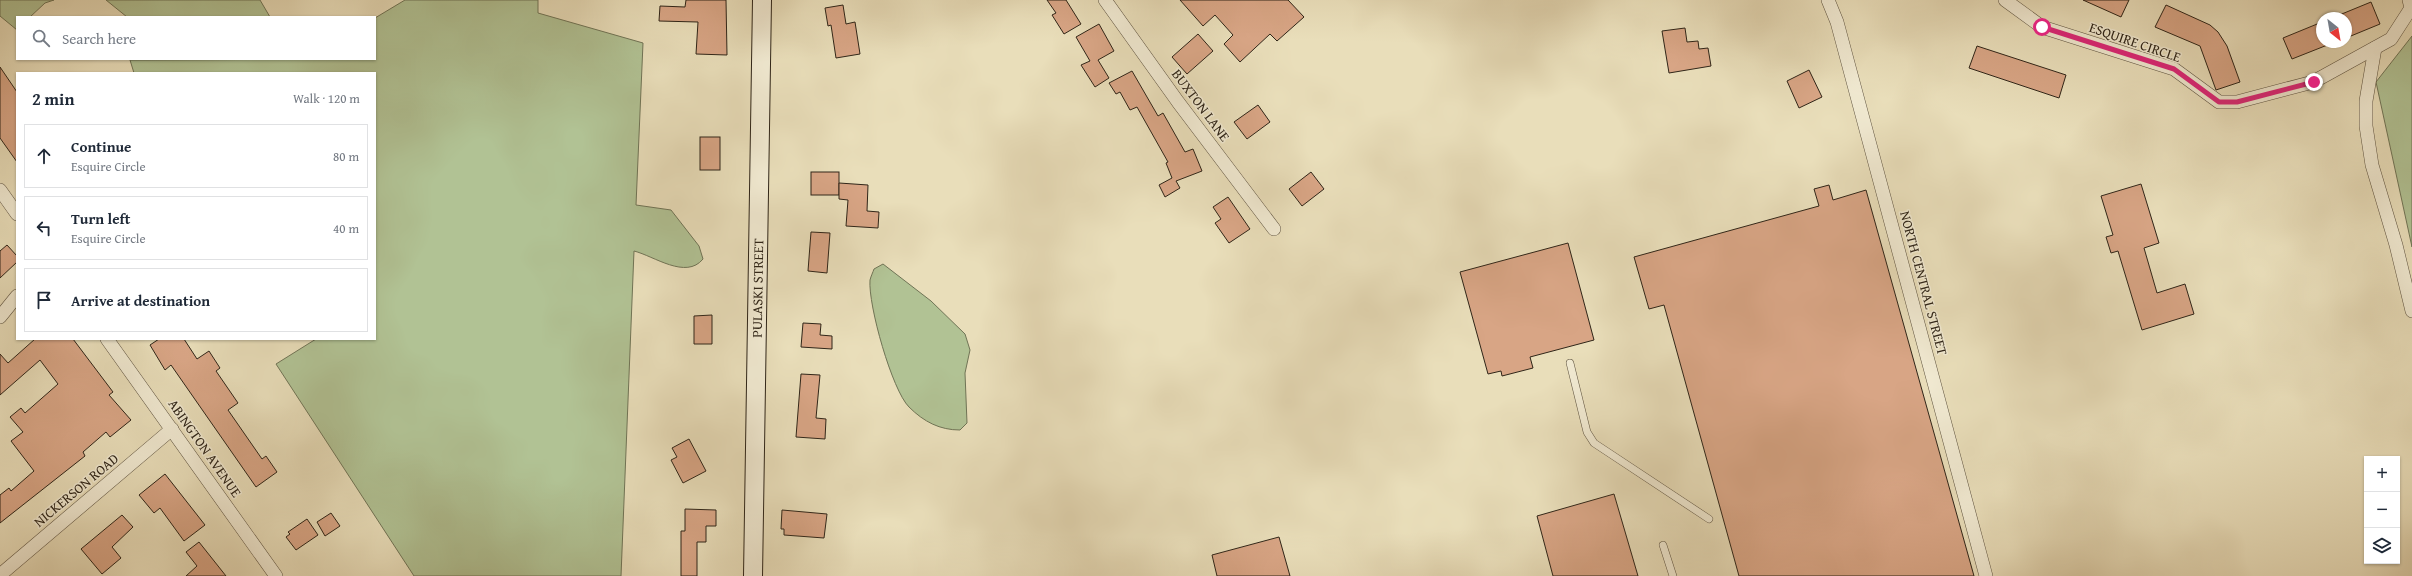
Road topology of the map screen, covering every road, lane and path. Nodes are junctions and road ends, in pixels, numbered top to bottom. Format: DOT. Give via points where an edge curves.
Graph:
graph roads {
  1 [pos="762,0"];
  2 [pos="1105,0"];
  3 [pos="1828,0"];
  4 [pos="2005,0"];
  5 [pos="2409,0"];
  6 [pos="2375,48"];
  7 [pos="0,190"];
  8 [pos="16,213"];
  9 [pos="1274,229"];
  10 [pos="16,297"];
  11 [pos="2412,311"];
  12 [pos="0,317"];
  13 [pos="108,340"];
  14 [pos="1570,363"];
  15 [pos="172,429"];
  16 [pos="1709,519"];
  17 [pos="1663,545"];
  18 [pos="0,575"];
  19 [pos="276,576"];
  20 [pos="753,576"];
  21 [pos="1673,576"];
  22 [pos="1986,576"];
  1 -- 20 [label="main road, PULASKI STREET"];
  2 -- 9 [label="street, BUXTON LANE"];
  3 -- 22 [label="street, NORTH CENTRAL STREET" via="1837,22"];
  4 -- 6 [label="street, ESQUIRE CIRCLE" via="2042,27 2174,69 2219,102 2237,102 2314,82"];
  5 -- 6 [label="street, ESQUIRE CIRCLE" via="2411,8 2391,39"];
  6 -- 11 [label="street" via="2366,101 2366,126 2372,165 2396,245"];
  7 -- 8 [label="street"];
  10 -- 12 [label="street"];
  13 -- 15 [label="street, ABINGTON AVENUE"];
  14 -- 16 [label="lane" via="1587,432 1594,443"];
  15 -- 18 [label="street, NICKERSON ROAD"];
  15 -- 19 [label="street, ABINGTON AVENUE"];
  17 -- 21 [label="lane"];
}
